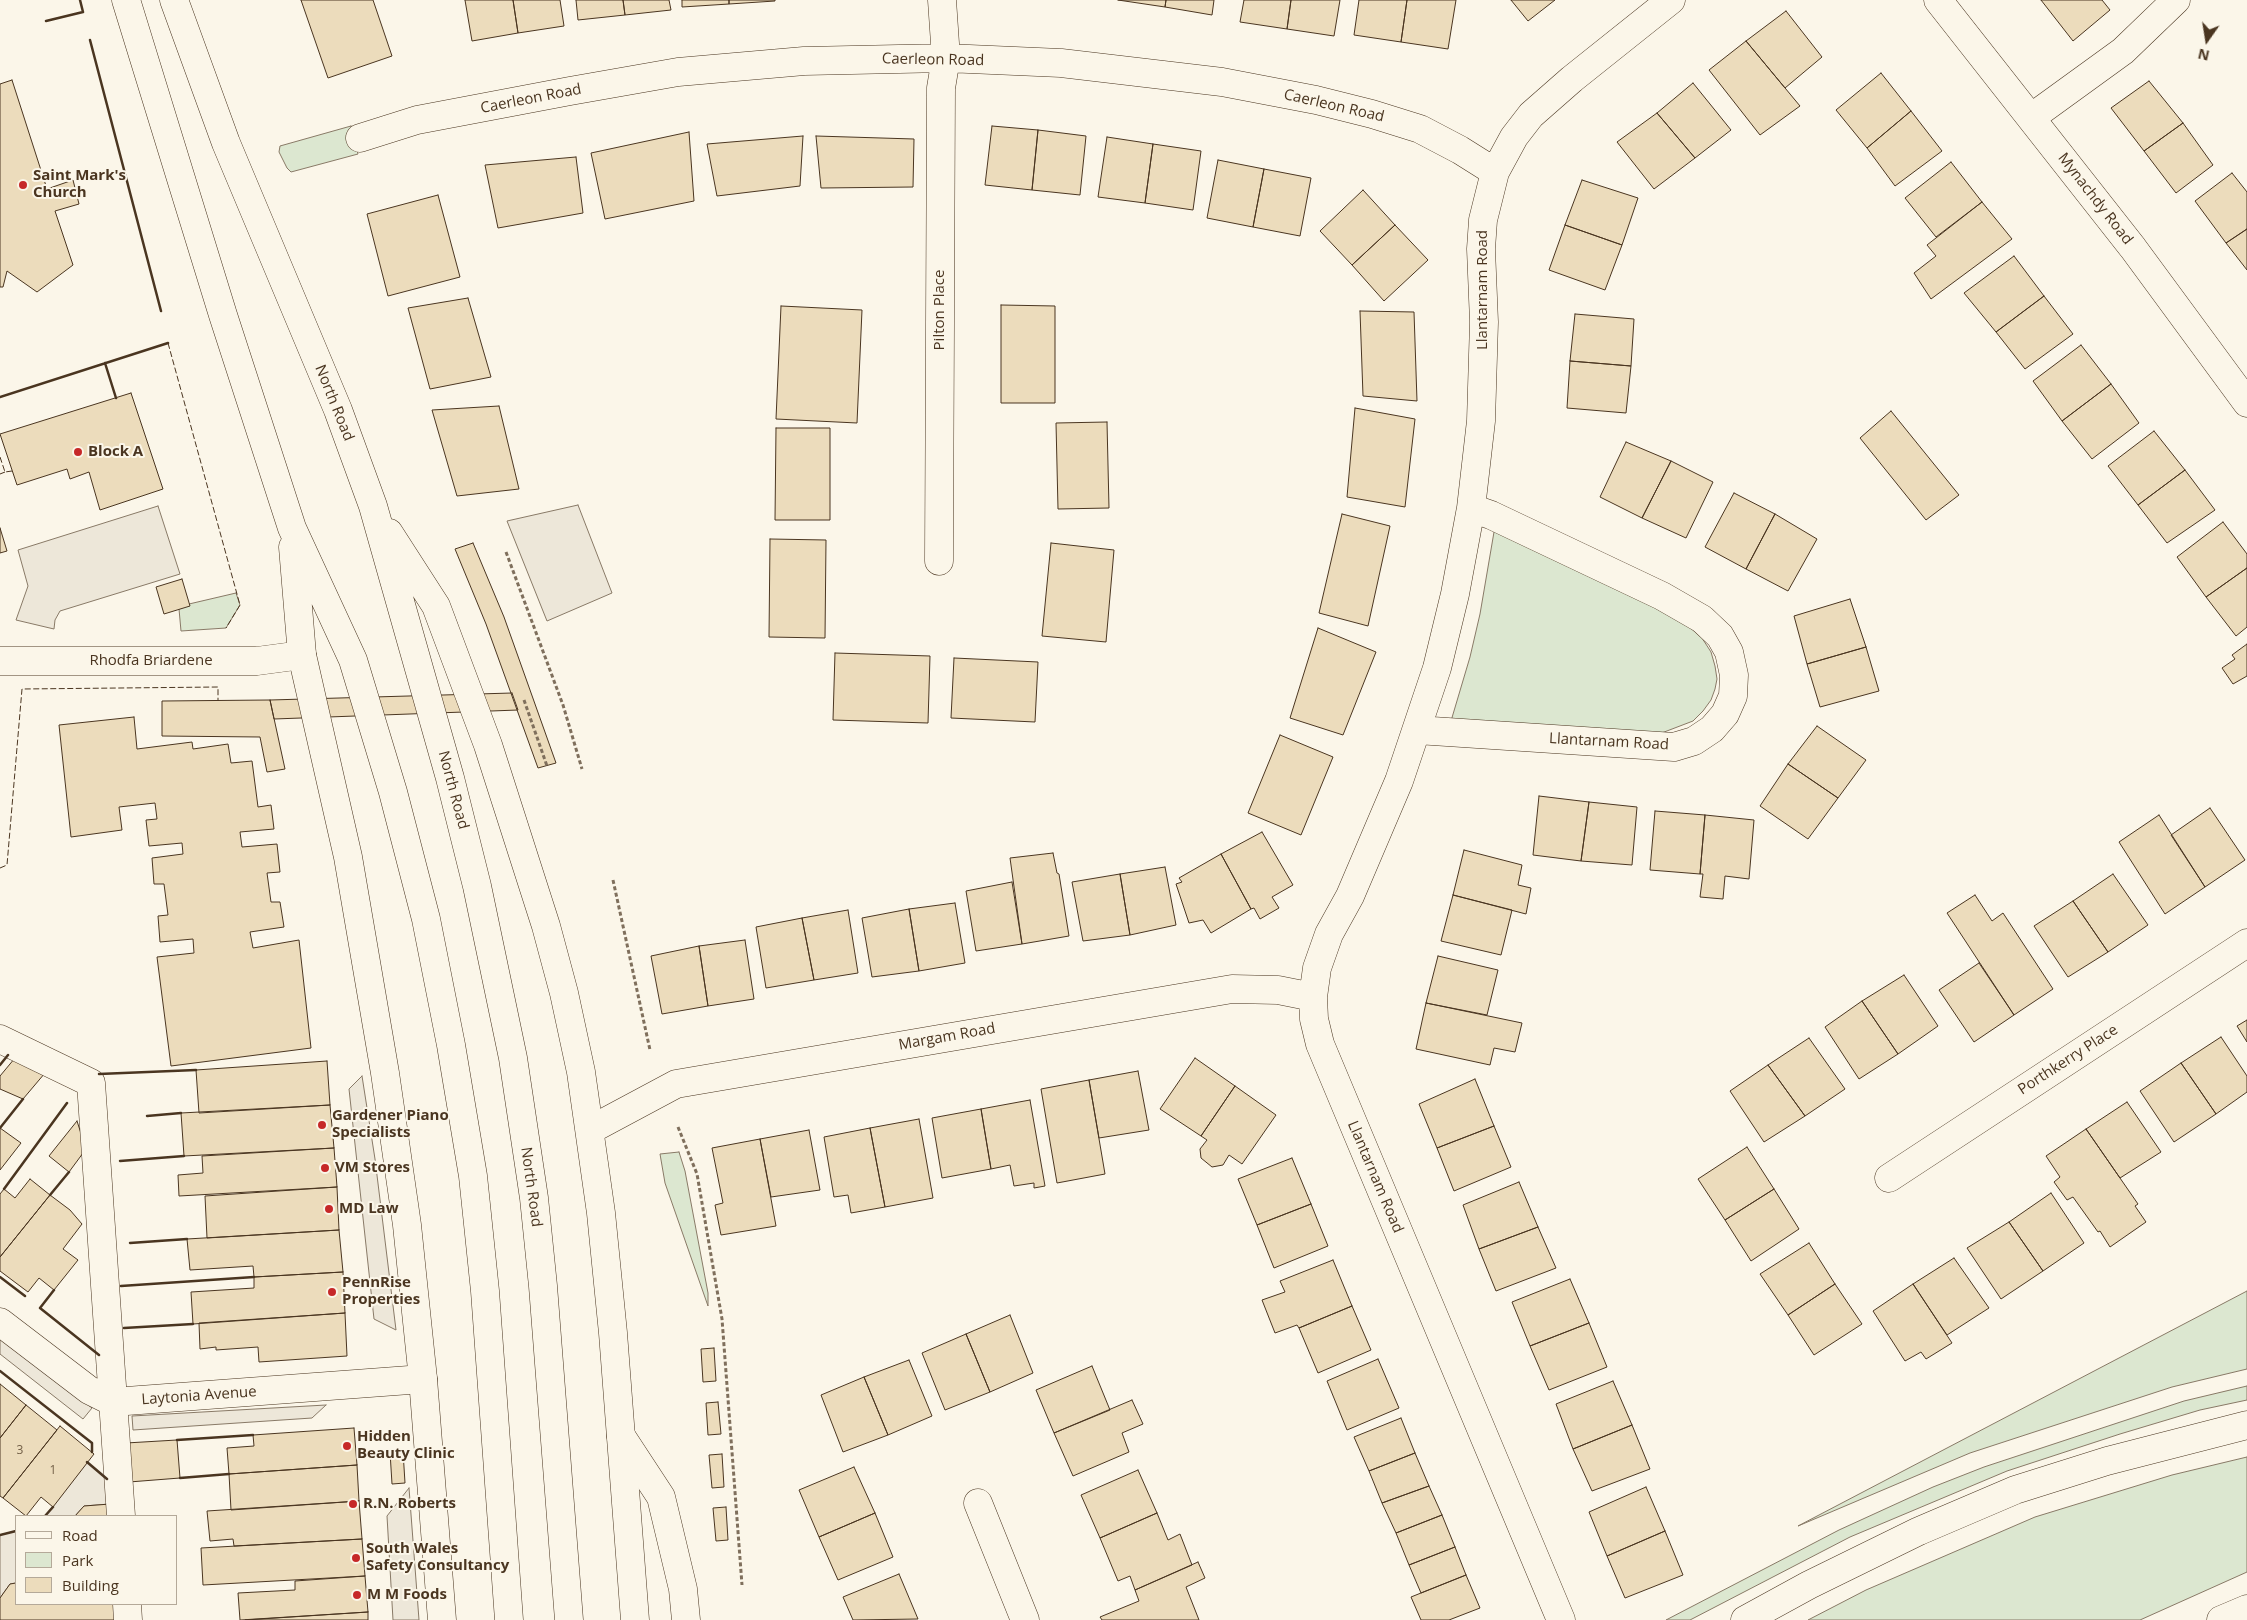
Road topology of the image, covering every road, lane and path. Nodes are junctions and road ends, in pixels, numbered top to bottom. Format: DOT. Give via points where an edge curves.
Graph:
graph roads {
  1 [pos="126,0"];
  2 [pos="174,0"];
  3 [pos="942,0"];
  4 [pos="1671,0"];
  5 [pos="1938,0"];
  6 [pos="2176,0"];
  7 [pos="946,58"];
  8 [pos="2032,117"];
  9 [pos="360,138"];
  10 [pos="1495,172"];
  11 [pos="2247,403"];
  12 [pos="373,506"];
  13 [pos="1471,508"];
  14 [pos="292,528"];
  15 [pos="506,552"];
  16 [pos="939,562"];
  17 [pos="302,655"];
  18 [pos="0,661"];
  19 [pos="524,700"];
  20 [pos="1417,730"];
  21 [pos="547,766"];
  22 [pos="582,769"];
  23 [pos="612,880"];
  24 [pos="2247,943"];
  25 [pos="1314,997"];
  26 [pos="0,1039"];
  27 [pos="650,1050"];
  28 [pos="678,1127"];
  29 [pos="590,1130"];
  30 [pos="1889,1178"];
  31 [pos="0,1322"];
  32 [pos="423,1379"];
  33 [pos="113,1402"];
  34 [pos="2247,1424"];
  35 [pos="621,1436"];
  36 [pos="978,1503"];
  37 [pos="121,1515"];
  38 [pos="742,1586"];
  39 [pos="127,1605"];
  40 [pos="2247,1609"];
  41 [pos="128,1620"];
  42 [pos="442,1620"];
  43 [pos="509,1620"];
  44 [pos="569,1620"];
  45 [pos="635,1620"];
  46 [pos="686,1620"];
  47 [pos="1025,1620"];
  48 [pos="1561,1620"];
  49 [pos="1745,1620"];
  50 [pos="2221,1620"];
  1 -- 14 [label="main road"];
  2 -- 12 [label="main road, North Road" via="226,143 338,410"];
  3 -- 7 [label="main road, Pilton Place"];
  4 -- 10 [label="main road, Llantarnam Road" via="1530,114"];
  5 -- 8 [label="main road, Mynachdy Road"];
  6 -- 8 [label="main road" via="2123,50"];
  7 -- 9 [label="main road, Caerleon Road" via="804,60 678,72 417,120"];
  7 -- 10 [label="main road, Caerleon Road" via="1061,63 1222,82 1316,100 1420,128"];
  7 -- 16 [label="main road, Pilton Place" via="941,88"];
  8 -- 11 [label="main road, Mynachdy Road"];
  10 -- 13 [label="main road, Llantarnam Road" via="1483,220 1482,389"];
  12 -- 29 [label="main road" via="436,606 488,745 564,993"];
  12 -- 44 [label="main road, North Road" via="450,778 477,886 513,1058 534,1198 543,1286"];
  13 -- 20 [label="main road, Llantarnam Road" via="1437,668"];
  13 -- 20 [label="main road, Llantarnam Road" via="1662,596 1702,619 1720,636 1729,652 1734,675 1733,696 1725,714 1712,729 1694,741 1674,747"];
  14 -- 17 [label="main road"];
  14 -- 43 [label="main road" via="353,660 392,792 440,983 473,1176 485,1291"];
  15 -- 22 [label="path" via="563,705"];
  17 -- 18 [label="main road, Rhodfa Briardene" via="257,661"];
  17 -- 32 [label="main road" via="348,857 366,957 407,1225"];
  19 -- 21 [label="path"];
  20 -- 25 [label="main road, Llantarnam Road" via="1371,850 1328,934 1317,968"];
  23 -- 27 [label="path"];
  24 -- 30 [label="main road, Porthkerry Place"];
  25 -- 29 [label="main road, Margam Road" via="1278,990 1232,989 676,1084"];
  25 -- 48 [label="main road, Llantarnam Road" via="1314,1019 1320,1044"];
  26 -- 33 [label="main road" via="91,1084"];
  28 -- 38 [label="path" via="696,1174 722,1319"];
  29 -- 35 [label="main road" via="602,1223"];
  31 -- 33 [label="main road" via="90,1390"];
  32 -- 33 [label="main road, Laytonia Avenue"];
  32 -- 42 [label="main road"];
  33 -- 37 [label="main road"];
  34 -- 49 [label="main road" via="2107,1461 2015,1490 1919,1531"];
  35 -- 45 [label="main road"];
  35 -- 46 [label="main road" via="661,1497 683,1588"];
  36 -- 47 [label="main road"];
  39 -- 41 [label="main road"];
  40 -- 50 [label="main road"];
}
